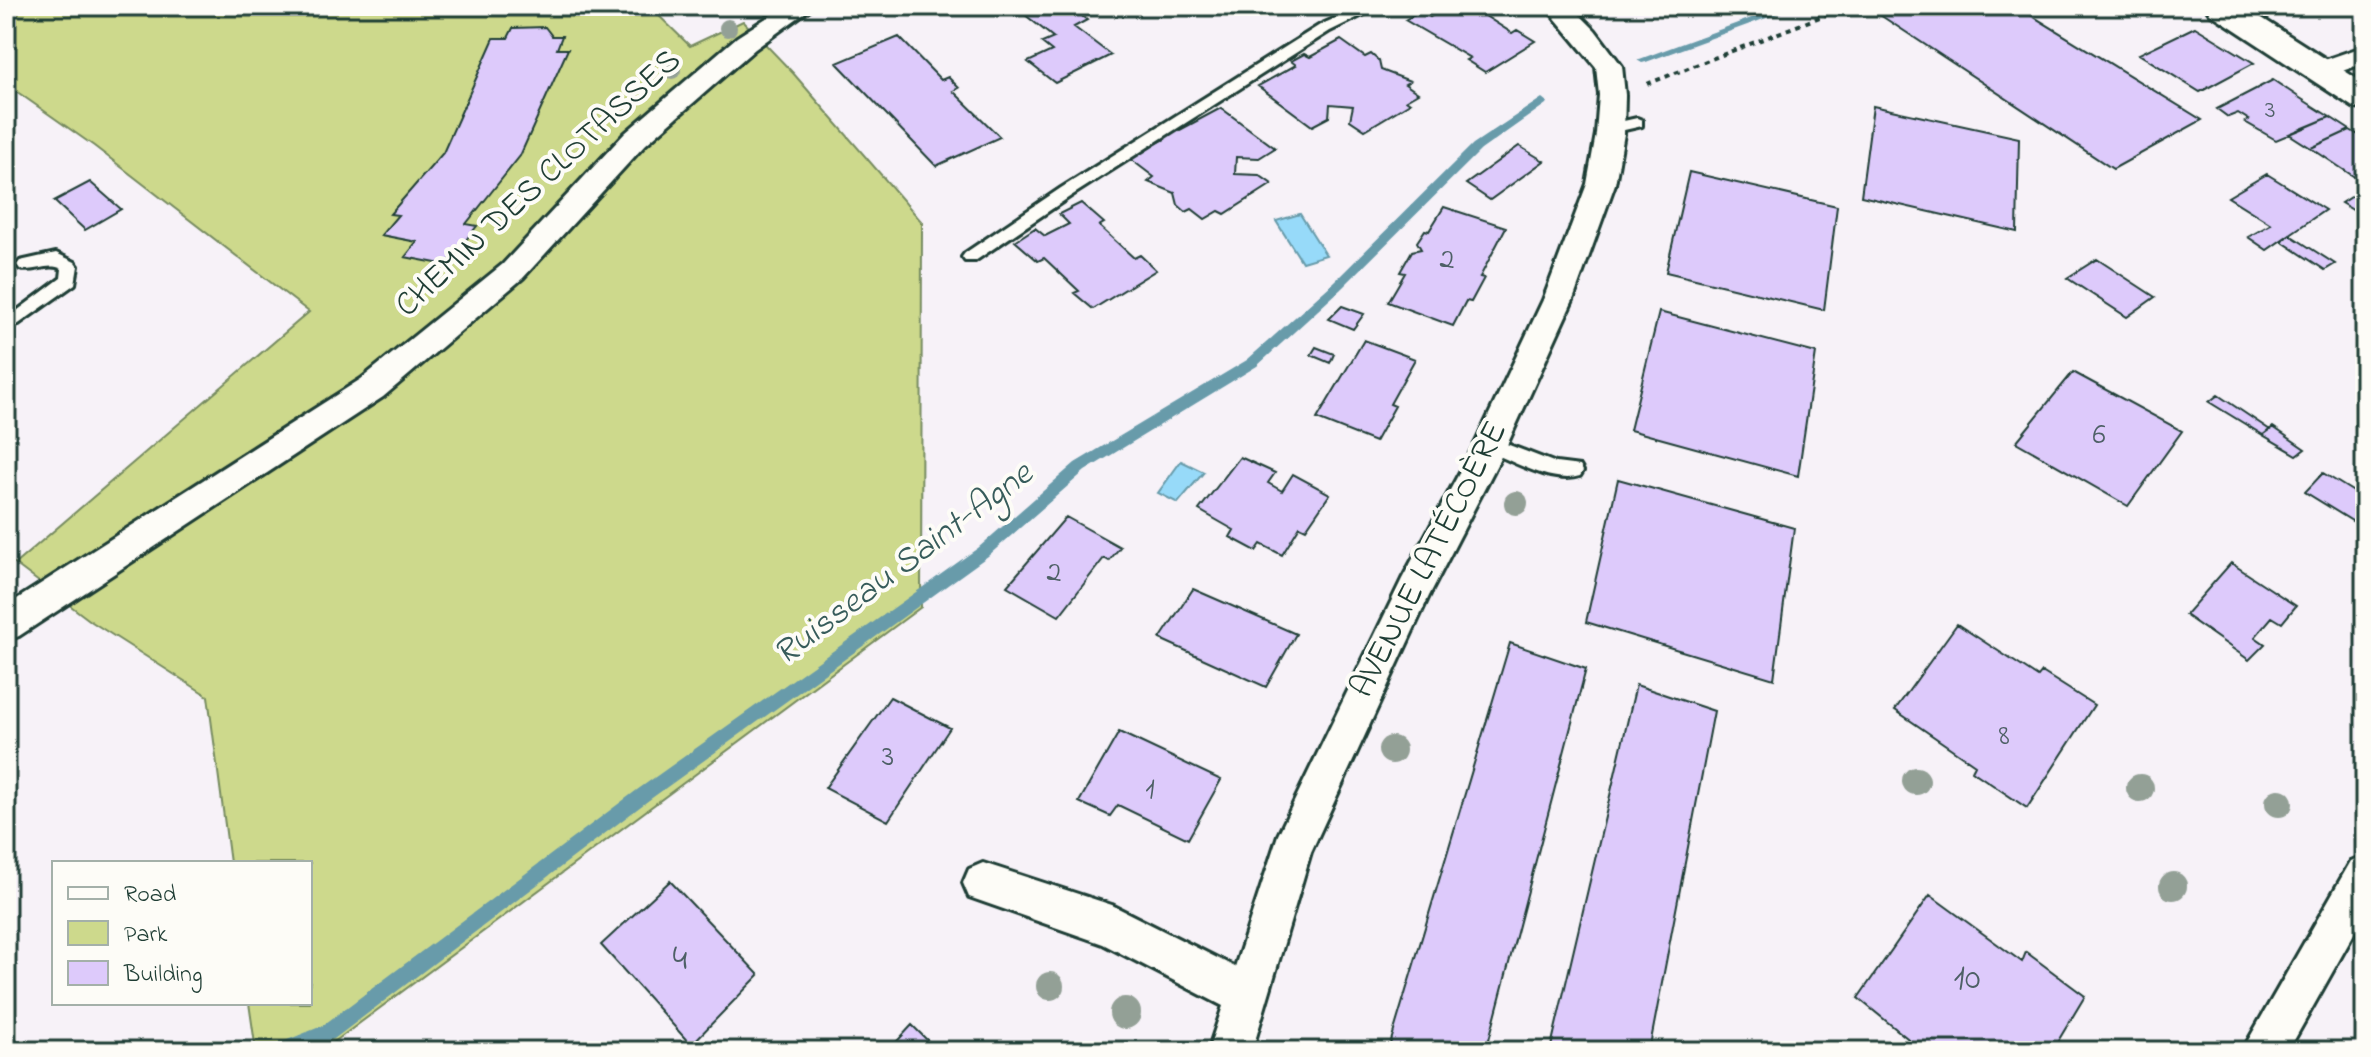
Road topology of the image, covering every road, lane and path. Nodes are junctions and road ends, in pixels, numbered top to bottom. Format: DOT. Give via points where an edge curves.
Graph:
graph roads {
  1 [pos="802,6"];
  2 [pos="1374,6"];
  3 [pos="1557,6"];
  4 [pos="1848,6"];
  5 [pos="2067,6"];
  6 [pos="2078,6"];
  7 [pos="2221,6"];
  8 [pos="2365,54"];
  9 [pos="2322,70"];
  10 [pos="2365,99"];
  11 [pos="1624,126"];
  12 [pos="970,257"];
  13 [pos="25,265"];
  14 [pos="6,327"];
  15 [pos="1491,445"];
  16 [pos="1574,471"];
  17 [pos="6,625"];
  18 [pos="2365,875"];
  19 [pos="983,883"];
  20 [pos="1245,995"];
  21 [pos="1230,1051"];
  22 [pos="2264,1051"];
  1 -- 17 [label="street, CHEMIN DES CLOTASSES" via="746,43 635,139 513,271 372,388"];
  2 -- 12 [label="lane" via="1325,28"];
  3 -- 11 [label="street, AVENUE LATÉCOÈRE" via="1609,66 1612,95"];
  4 -- 11 [label="path" via="1638,88"];
  5 -- 6 [label="path"];
  7 -- 9 [label="main road"];
  8 -- 9 [label="street"];
  9 -- 10 [label="main road"];
  11 -- 15 [label="street, AVENUE LATÉCOÈRE" via="1558,300"];
  13 -- 14 [label="lane" via="56,259 70,266 69,280"];
  15 -- 16 [label="lane" via="1555,470"];
  15 -- 20 [label="street, AVENUE LATÉCOÈRE" via="1407,604 1292,849"];
  18 -- 22 [label="street"];
  19 -- 20 [label="street" via="1112,926"];
  20 -- 21 [label="street, AVENUE LATÉCOÈRE"];
}
